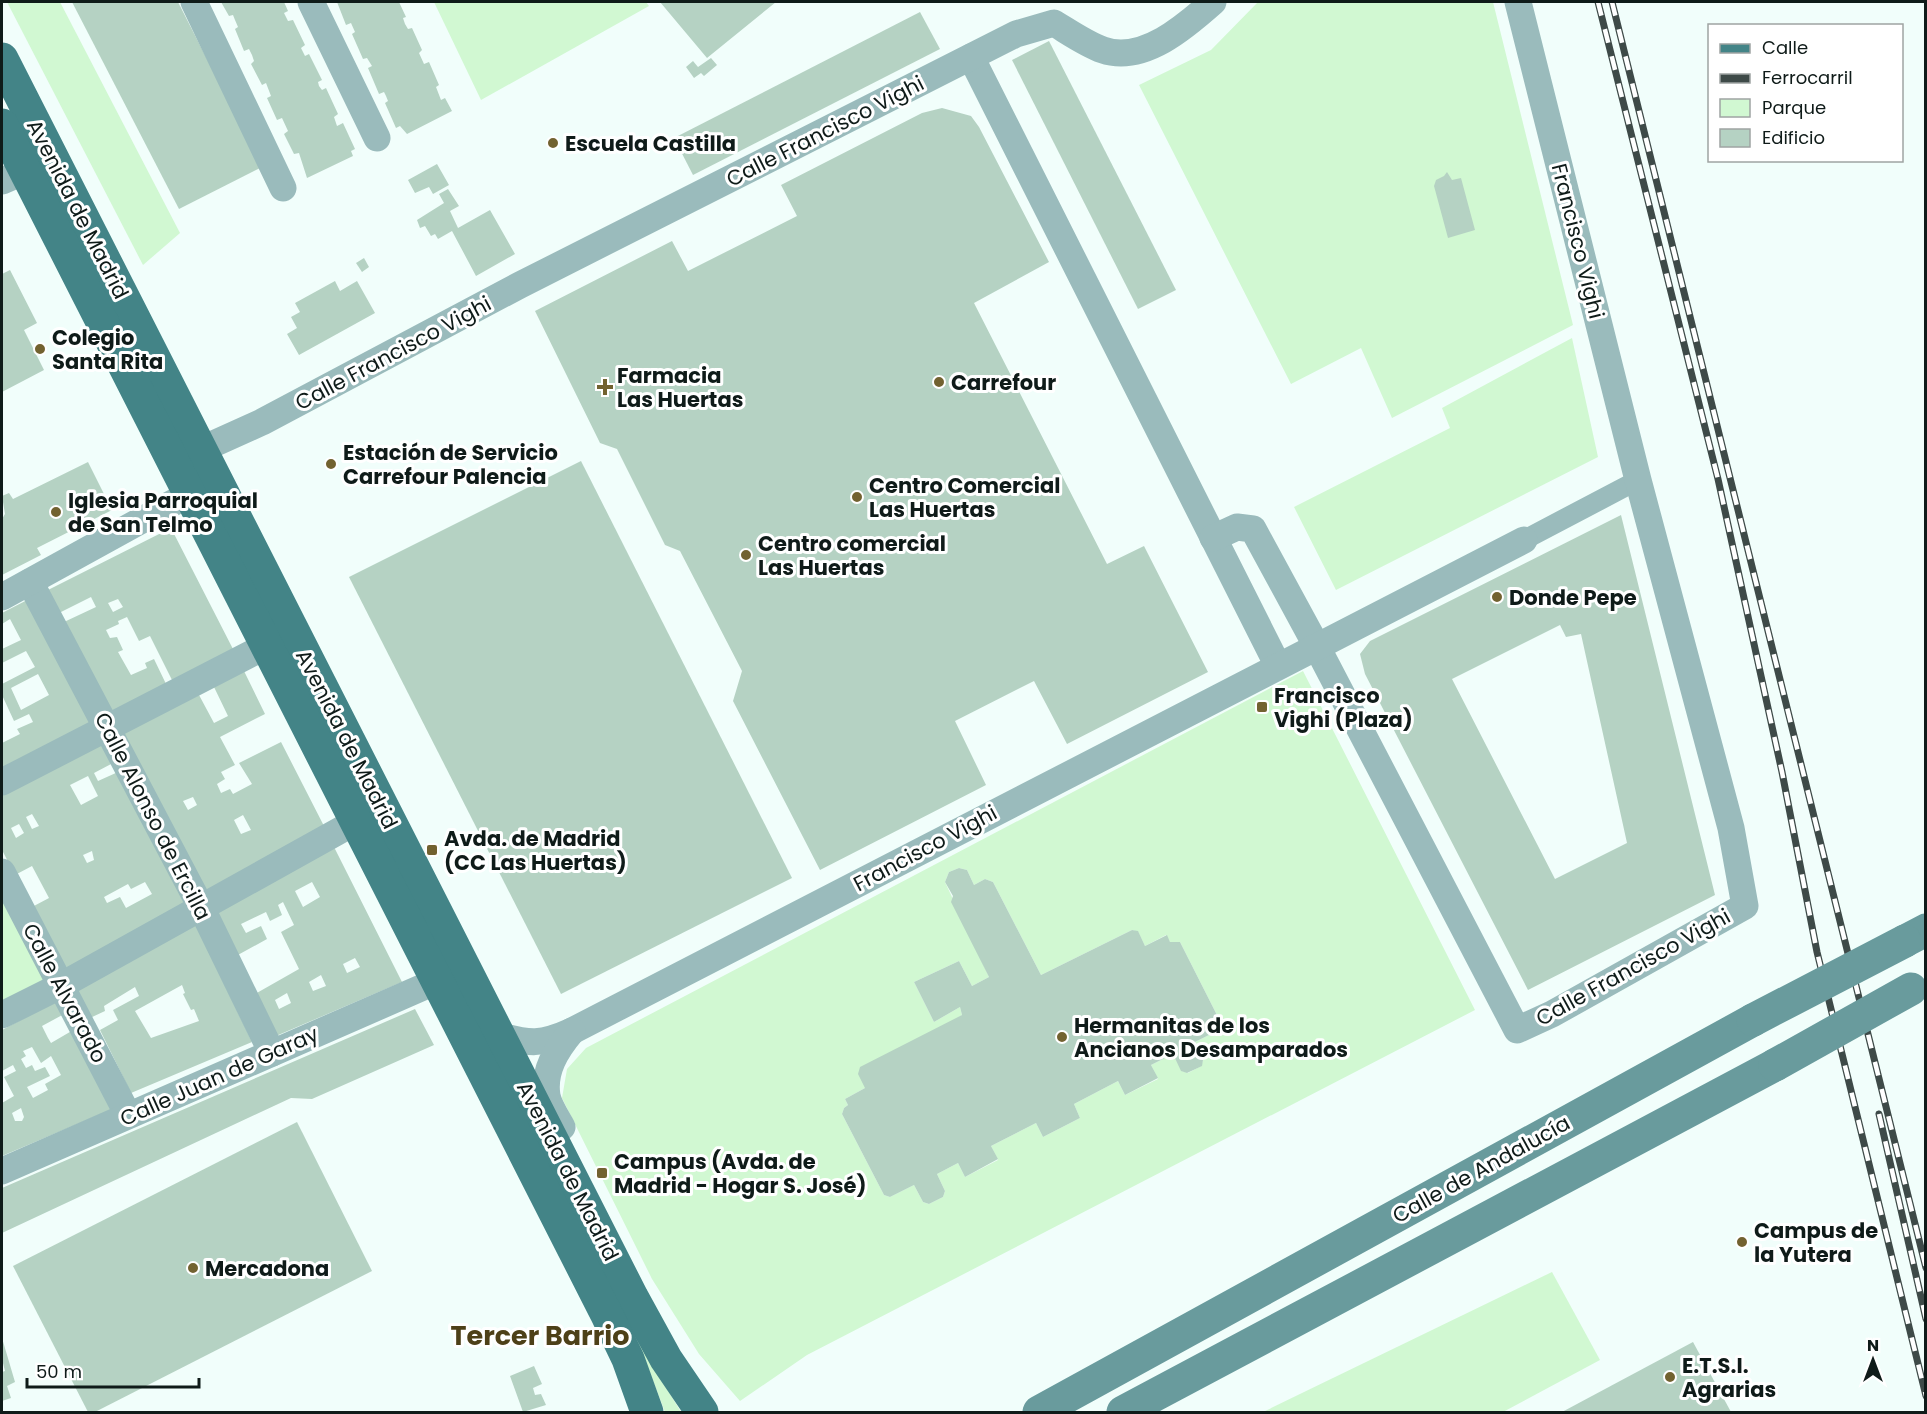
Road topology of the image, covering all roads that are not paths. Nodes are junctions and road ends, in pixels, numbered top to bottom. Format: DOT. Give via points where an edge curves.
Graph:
graph roads {
  1 [pos="194,2"];
  2 [pos="311,2"];
  3 [pos="1213,2"];
  4 [pos="1518,2"];
  5 [pos="971,57"];
  6 [pos="2,59"];
  7 [pos="2,125"];
  8 [pos="377,138"];
  9 [pos="13,176"];
  10 [pos="283,188"];
  11 [pos="200,450"];
  12 [pos="1638,480"];
  13 [pos="189,494"];
  14 [pos="1213,538"];
  15 [pos="1524,540"];
  16 [pos="30,582"];
  17 [pos="2,597"];
  18 [pos="1316,645"];
  19 [pos="266,646"];
  20 [pos="1278,666"];
  21 [pos="108,728"];
  22 [pos="2,782"];
  23 [pos="356,822"];
  24 [pos="2,872"];
  25 [pos="202,909"];
  26 [pos="1915,936"];
  27 [pos="437,981"];
  28 [pos="62,985"];
  29 [pos="1918,985"];
  30 [pos="2,1015"];
  31 [pos="572,1031"];
  32 [pos="497,1035"];
  33 [pos="272,1053"];
  34 [pos="128,1115"];
  35 [pos="2,1171"];
  36 [pos="597,1227"];
  37 [pos="647,1413"];
  38 [pos="702,1413"];
  39 [pos="1039,1413"];
  40 [pos="1123,1413"];
  1 -- 10 [label="street"];
  2 -- 8 [label="street"];
  3 -- 5 [label="street, Calle Francisco Vighi" via="1190,22 1140,51 1124,55 1102,50 1054,23 1016,34"];
  4 -- 12 [label="street, Francisco Vighi"];
  5 -- 11 [label="street, Calle Francisco Vighi" via="530,280 262,422"];
  5 -- 14 [label="street"];
  6 -- 11 [label="main road, Avenida de Madrid"];
  7 -- 9 [label="main road, Avenida de Madrid"];
  9 -- 13 [label="main road, Avenida de Madrid"];
  11 -- 32 [label="main road, Avenida de Madrid"];
  12 -- 15 [label="street"];
  12 -- 18 [label="street, Calle Francisco Vighi" via="1731,828 1745,906 1552,1014 1517,1030"];
  13 -- 16 [label="street"];
  13 -- 19 [label="main road, Avenida de Madrid"];
  14 -- 18 [label="street, Calle Francisco Vighi" via="1237,527 1253,529"];
  14 -- 20 [label="street"];
  15 -- 18 [label="street"];
  16 -- 17 [label="street"];
  16 -- 21 [label="street, Calle Alonso de Ercilla"];
  18 -- 20 [label="street"];
  19 -- 21 [label="street"];
  19 -- 23 [label="main road, Avenida de Madrid"];
  20 -- 31 [label="street, Francisco Vighi"];
  21 -- 22 [label="street"];
  21 -- 25 [label="street, Calle Alonso de Ercilla"];
  23 -- 25 [label="street"];
  23 -- 27 [label="main road, Avenida de Madrid"];
  24 -- 28 [label="street, Calle Alvarado"];
  25 -- 28 [label="street"];
  25 -- 33 [label="street, Calle Alonso de Ercilla"];
  26 -- 39 [label="main road, Calle de Andalucía, bridge" via="1753,1020"];
  27 -- 33 [label="street, Calle Juan de Garay"];
  27 -- 37 [label="main road, Avenida de Madrid" via="628,1359"];
  28 -- 30 [label="street"];
  28 -- 34 [label="street, Calle Alvarado"];
  29 -- 40 [label="main road, bridge"];
  31 -- 32 [label="street, Francisco Vighi" via="548,1042 526,1043"];
  31 -- 36 [label="street, Francisco Vighi" via="555,1051 547,1097 567,1138"];
  32 -- 36 [label="main road, Avenida de Madrid"];
  33 -- 34 [label="street, Calle Juan de Garay"];
  34 -- 35 [label="street, Calle Juan de Garay"];
  36 -- 38 [label="main road, Avenida de Madrid" via="666,1359"];
}
